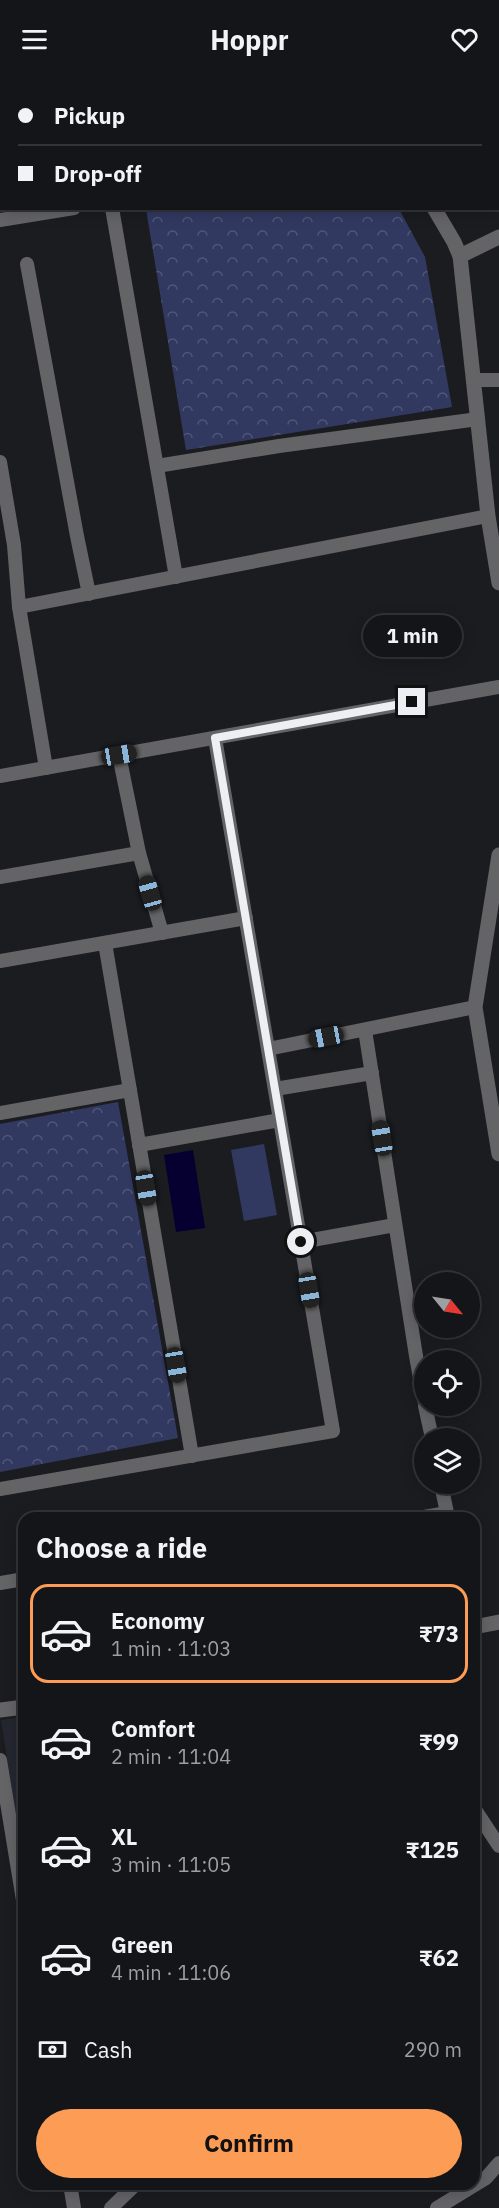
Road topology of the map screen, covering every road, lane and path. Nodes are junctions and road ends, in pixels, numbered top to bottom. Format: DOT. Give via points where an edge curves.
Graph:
graph roads {
  1 [pos="62,210"];
  2 [pos="112,210"];
  3 [pos="435,210"];
  4 [pos="0,220"];
  5 [pos="499,237"];
  6 [pos="460,256"];
  7 [pos="27,264"];
  8 [pos="473,380"];
  9 [pos="499,380"];
  10 [pos="478,419"];
  11 [pos="0,462"];
  12 [pos="157,466"];
  13 [pos="2,478"];
  14 [pos="488,516"];
  15 [pos="497,561"];
  16 [pos="176,577"];
  17 [pos="499,583"];
  18 [pos="89,594"];
  19 [pos="20,607"];
  20 [pos="499,687"];
  21 [pos="215,738"];
  22 [pos="119,755"];
  23 [pos="46,768"];
  24 [pos="0,776"];
  25 [pos="139,853"];
  26 [pos="499,855"];
  27 [pos="0,877"];
  28 [pos="246,918"];
  29 [pos="162,933"];
  30 [pos="105,943"];
  31 [pos="0,961"];
  32 [pos="475,1007"];
  33 [pos="365,1030"];
  34 [pos="268,1049"];
  35 [pos="372,1073"];
  36 [pos="275,1089"];
  37 [pos="130,1090"];
  38 [pos="0,1113"];
  39 [pos="280,1120"];
  40 [pos="139,1145"];
  41 [pos="499,1154"];
  42 [pos="395,1225"];
  43 [pos="301,1242"];
  44 [pos="416,1350"];
  45 [pos="192,1456"];
  46 [pos="0,1489"];
  47 [pos="443,1494"];
  48 [pos="447,1512"];
  49 [pos="18,1579"];
  50 [pos="0,1583"];
  51 [pos="499,1622"];
  52 [pos="480,1626"];
  53 [pos="18,1708"];
  54 [pos="0,1710"];
  55 [pos="0,1760"];
  56 [pos="480,1817"];
  57 [pos="7,1842"];
  58 [pos="499,1846"];
  59 [pos="18,1883"];
  60 [pos="499,2163"];
  61 [pos="480,2182"];
  62 [pos="71,2190"];
  63 [pos="130,2190"];
  64 [pos="466,2190"];
  65 [pos="74,2208"];
  66 [pos="111,2208"];
  67 [pos="437,2208"];
  1 -- 4 [label="street"];
  2 -- 12 [label="street"];
  3 -- 6 [label="street"];
  5 -- 6 [label="street"];
  6 -- 8 [label="street"];
  7 -- 18 [label="street"];
  8 -- 9 [label="street"];
  8 -- 10 [label="street"];
  10 -- 12 [label="street"];
  10 -- 14 [label="street"];
  11 -- 13 [label="street"];
  12 -- 16 [label="street"];
  13 -- 19 [label="street"];
  14 -- 15 [label="street"];
  14 -- 16 [label="street"];
  15 -- 17 [label="street"];
  16 -- 18 [label="street"];
  18 -- 19 [label="street"];
  19 -- 23 [label="street"];
  20 -- 21 [label="street"];
  21 -- 22 [label="street"];
  21 -- 28 [label="street"];
  22 -- 23 [label="street"];
  22 -- 25 [label="street"];
  23 -- 24 [label="street"];
  25 -- 27 [label="street"];
  25 -- 29 [label="street"];
  26 -- 32 [label="street"];
  28 -- 29 [label="street"];
  28 -- 34 [label="street"];
  29 -- 30 [label="street"];
  30 -- 31 [label="street"];
  30 -- 37 [label="street"];
  32 -- 33 [label="street"];
  32 -- 41 [label="street"];
  33 -- 34 [label="street"];
  33 -- 35 [label="street"];
  34 -- 36 [label="street"];
  35 -- 36 [label="street"];
  35 -- 42 [label="street"];
  36 -- 39 [label="street"];
  37 -- 38 [label="street"];
  37 -- 40 [label="street"];
  39 -- 40 [label="street"];
  39 -- 43 [label="street"];
  40 -- 45 [label="street"];
  42 -- 43 [label="street"];
  42 -- 44 [label="street"];
  43 -- 45 [label="street" via="333,1431"];
  45 -- 46 [label="street"];
  47 -- 48 [label="street"];
  49 -- 50 [label="street"];
  51 -- 52 [label="street"];
  53 -- 54 [label="street"];
  55 -- 57 [label="street"];
  56 -- 58 [label="street"];
  57 -- 59 [label="street"];
  60 -- 61 [label="street"];
  62 -- 65 [label="street"];
  63 -- 66 [label="street"];
  64 -- 67 [label="street"];
}
